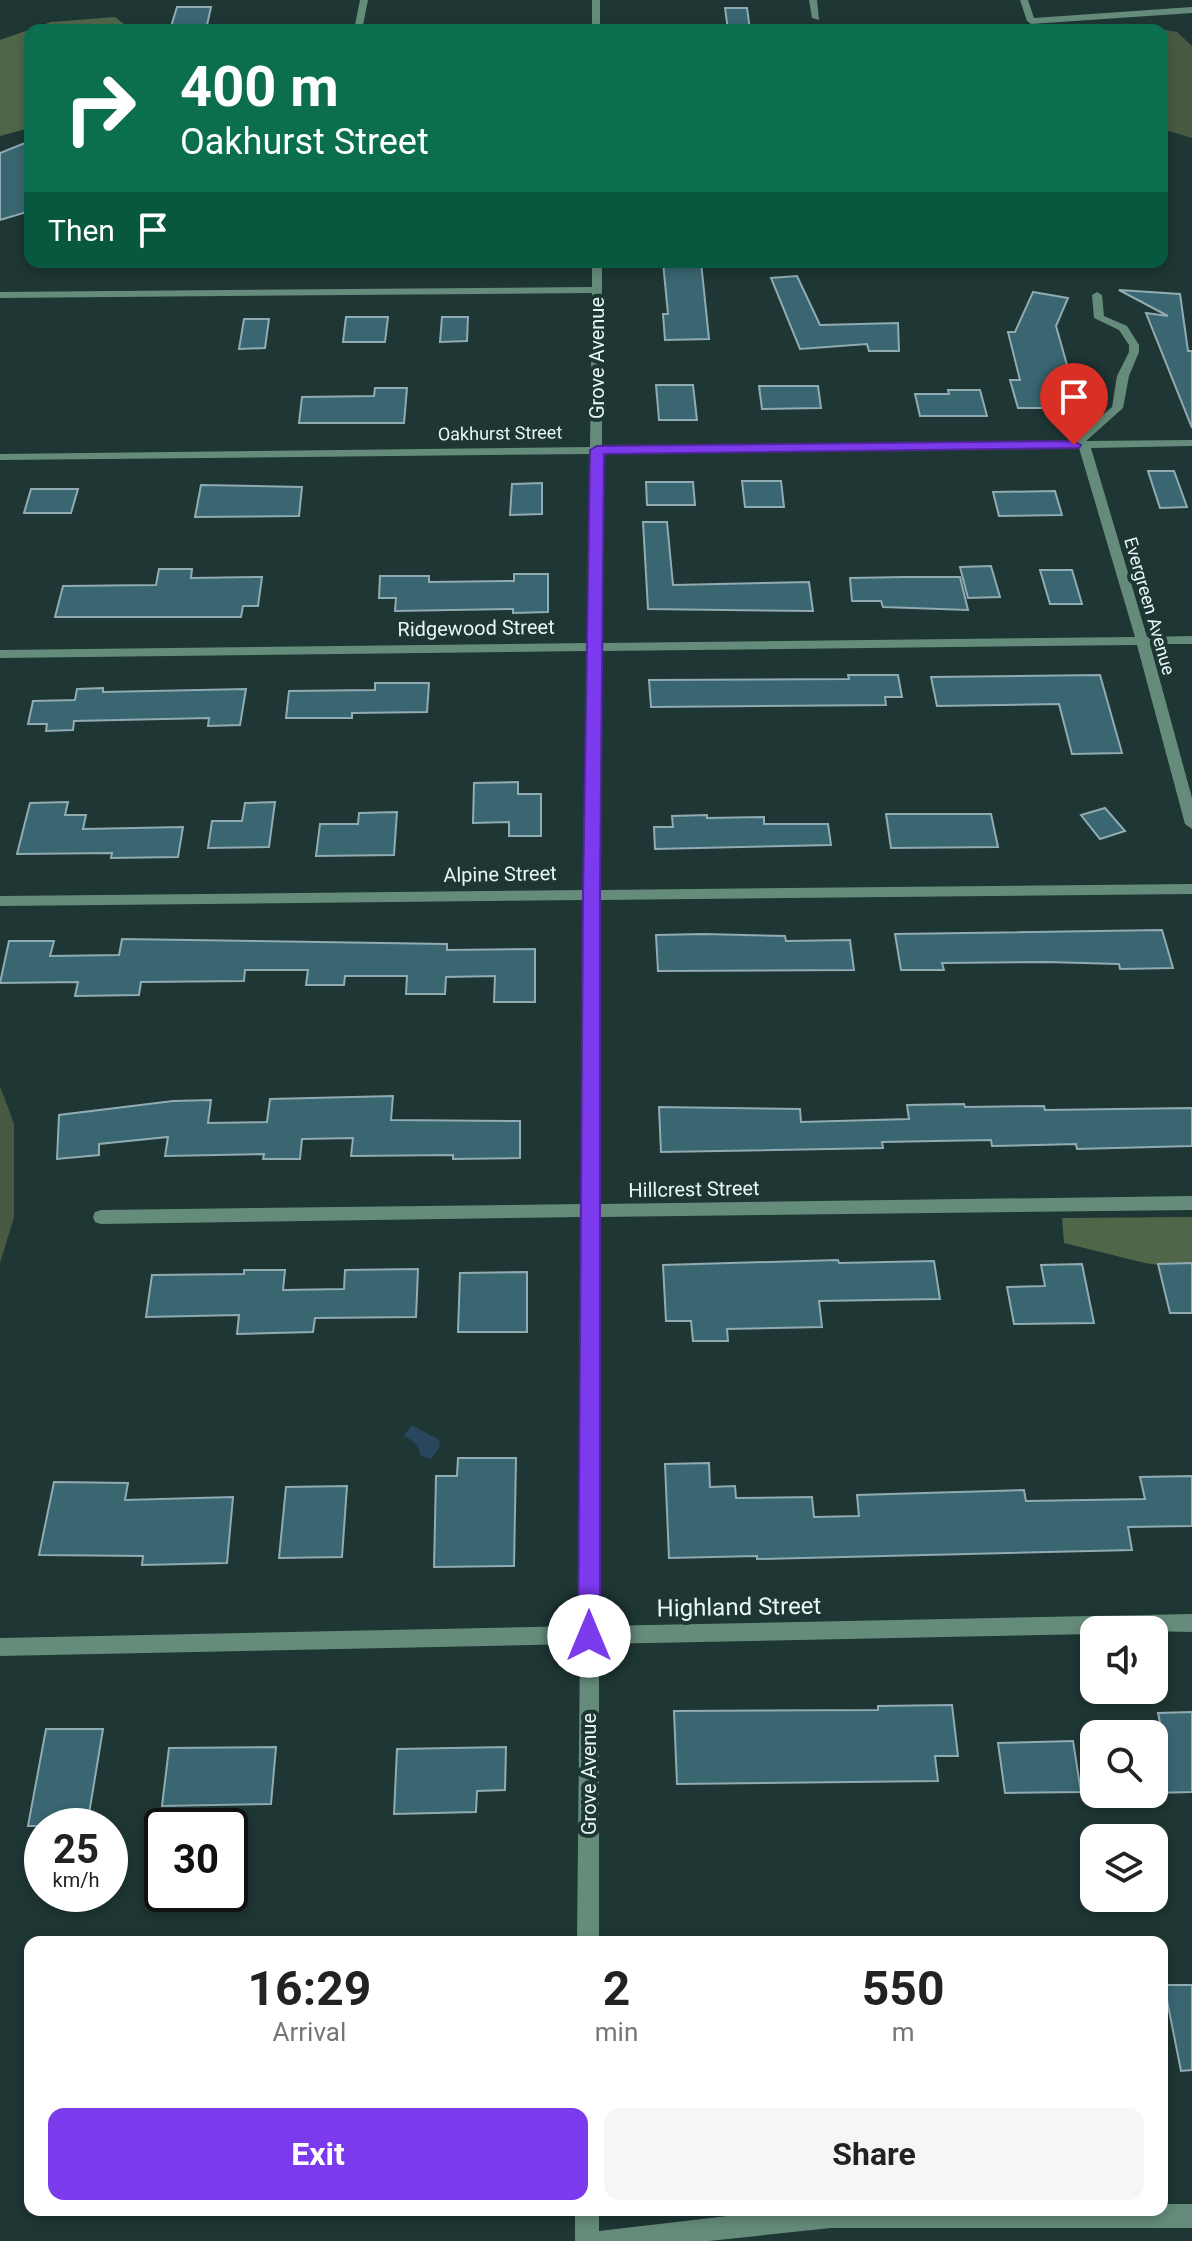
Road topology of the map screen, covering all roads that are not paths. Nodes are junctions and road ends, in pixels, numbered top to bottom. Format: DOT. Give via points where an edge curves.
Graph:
graph roads {
  1 [pos="364,0"];
  2 [pos="596,0"];
  3 [pos="813,0"];
  4 [pos="1024,0"];
  5 [pos="1192,10"];
  6 [pos="816,18"];
  7 [pos="359,24"];
  8 [pos="596,24"];
  9 [pos="597,268"];
  10 [pos="597,290"];
  11 [pos="0,295"];
  12 [pos="1097,295"];
  13 [pos="1192,443"];
  14 [pos="1079,445"];
  15 [pos="597,450"];
  16 [pos="0,457"];
  17 [pos="1142,640"];
  18 [pos="1192,640"];
  19 [pos="595,646"];
  20 [pos="0,654"];
  21 [pos="1192,824"];
  22 [pos="1192,889"];
  23 [pos="592,893"];
  24 [pos="0,901"];
  25 [pos="1192,1203"];
  26 [pos="592,1212"];
  27 [pos="101,1217"];
  28 [pos="1192,1623"];
  29 [pos="589,1636"];
  30 [pos="0,1647"];
  31 [pos="588,1936"];
  32 [pos="587,2216"];
  33 [pos="1192,2216"];
  34 [pos="587,2241"];
  35 [pos="602,2241"];
  1 -- 7 [label="street"];
  2 -- 8 [label="street"];
  3 -- 6 [label="street"];
  4 -- 5 [label="street" via="1031,21"];
  9 -- 10 [label="street, Grove Avenue"];
  10 -- 11 [label="street"];
  10 -- 15 [label="street, Grove Avenue"];
  12 -- 14 [label="street" via="1099,318 1123,328 1134,352 1117,408"];
  13 -- 14 [label="street, Oakhurst Street"];
  14 -- 15 [label="street, Oakhurst Street"];
  14 -- 17 [label="street, Evergreen Avenue"];
  15 -- 16 [label="street, Oakhurst Street"];
  15 -- 19 [label="street, Grove Avenue"];
  17 -- 18 [label="street, Ridgewood Street"];
  17 -- 19 [label="street, Ridgewood Street"];
  17 -- 21 [label="street, Evergreen Avenue"];
  19 -- 20 [label="street, Ridgewood Street"];
  19 -- 23 [label="street, Grove Avenue"];
  22 -- 23 [label="street, Alpine Street"];
  23 -- 24 [label="street, Alpine Street"];
  23 -- 26 [label="street, Grove Avenue"];
  25 -- 26 [label="street, Hillcrest Street"];
  26 -- 27 [label="street, Hillcrest Street"];
  26 -- 29 [label="street, Grove Avenue"];
  28 -- 29 [label="street, Highland Street"];
  29 -- 30 [label="street, Highland Street"];
  29 -- 31 [label="street, Grove Avenue"];
  32 -- 34 [label="street"];
  33 -- 35 [label="street" via="831,2216"];
}
